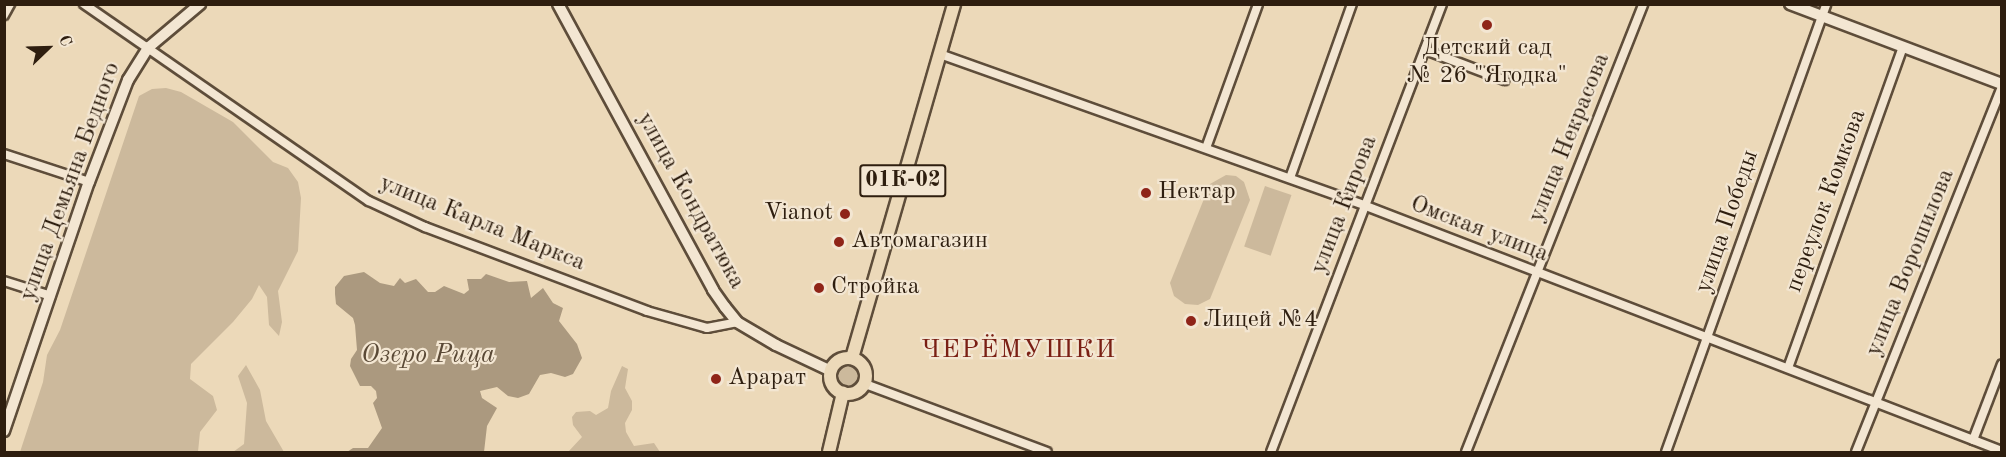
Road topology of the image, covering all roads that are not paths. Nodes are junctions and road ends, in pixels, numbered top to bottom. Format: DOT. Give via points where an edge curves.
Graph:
graph roads {
  1 [pos="10,4"];
  2 [pos="84,4"];
  3 [pos="200,4"];
  4 [pos="558,4"];
  5 [pos="954,4"];
  6 [pos="1258,4"];
  7 [pos="1352,4"];
  8 [pos="1442,4"];
  9 [pos="1643,4"];
  10 [pos="1790,4"];
  11 [pos="1826,4"];
  12 [pos="4,15"];
  13 [pos="1821,16"];
  14 [pos="149,46"];
  15 [pos="1903,47"];
  16 [pos="1425,50"];
  17 [pos="940,54"];
  18 [pos="1504,80"];
  19 [pos="2001,86"];
  20 [pos="1206,148"];
  21 [pos="4,154"];
  22 [pos="1290,178"];
  23 [pos="89,182"];
  24 [pos="1366,206"];
  25 [pos="1537,274"];
  26 [pos="4,281"];
  27 [pos="51,296"];
  28 [pos="737,322"];
  29 [pos="1708,338"];
  30 [pos="852,358"];
  31 [pos="2001,364"];
  32 [pos="1788,368"];
  33 [pos="831,371"];
  34 [pos="864,384"];
  35 [pos="843,393"];
  36 [pos="1876,402"];
  37 [pos="7,415"];
  38 [pos="4,430"];
  39 [pos="1973,440"];
  40 [pos="1983,448"];
  41 [pos="2001,451"];
  42 [pos="829,453"];
  43 [pos="1047,453"];
  44 [pos="1271,453"];
  45 [pos="1466,453"];
  46 [pos="1666,453"];
  47 [pos="1856,453"];
  1 -- 12 [label="street"];
  2 -- 14 [label="street, улица Карла Маркса"];
  3 -- 14 [label="street, улица Демьяна Бедного"];
  4 -- 28 [label="street, улица Кондратюка" via="713,290"];
  5 -- 17 [label="main road, 01К-02"];
  6 -- 20 [label="street"];
  7 -- 22 [label="street"];
  8 -- 16 [label="street, улица Кирова"];
  9 -- 25 [label="street, улица Некрасова"];
  10 -- 13 [label="street"];
  11 -- 13 [label="street, улица Победы"];
  13 -- 15 [label="street"];
  13 -- 29 [label="street, улица Победы"];
  14 -- 23 [label="street, улица Демьяна Бедного" via="128,80"];
  14 -- 28 [label="street, улица Карла Маркса" via="369,201 425,227 647,310 707,328"];
  15 -- 19 [label="street"];
  15 -- 32 [label="street, переулок Комкова"];
  16 -- 18 [label="street"];
  16 -- 24 [label="street, улица Кирова"];
  17 -- 20 [label="street, Омская улица"];
  17 -- 30 [label="main road, 01К-02"];
  19 -- 36 [label="street, улица Ворошилова"];
  20 -- 22 [label="street, Омская улица"];
  21 -- 23 [label="street"];
  22 -- 24 [label="street, Омская улица"];
  23 -- 27 [label="street, улица Демьяна Бедного"];
  24 -- 25 [label="street, Омская улица"];
  24 -- 44 [label="street, улица Кирова"];
  25 -- 29 [label="street, Омская улица"];
  25 -- 45 [label="street, улица Некрасова"];
  26 -- 27 [label="street"];
  27 -- 37 [label="street, улица Демьяна Бедного"];
  28 -- 33 [label="street, улица Кондратюка"];
  29 -- 32 [label="street, Омская улица"];
  29 -- 46 [label="street, улица Победы"];
  30 -- 33 [label="main road" via="836,362"];
  30 -- 34 [label="main road" via="864,368"];
  31 -- 39 [label="street"];
  32 -- 36 [label="street, Омская улица"];
  33 -- 35 [label="main road" via="834,387"];
  34 -- 35 [label="main road" via="858,391"];
  34 -- 43 [label="street"];
  35 -- 42 [label="main road"];
  36 -- 39 [label="street, Омская улица"];
  36 -- 47 [label="street, улица Ворошилова"];
  37 -- 38 [label="street, улица Демьяна Бедного"];
  39 -- 40 [label="street, Омская улица"];
  40 -- 41 [label="street, Омская улица"];
}
